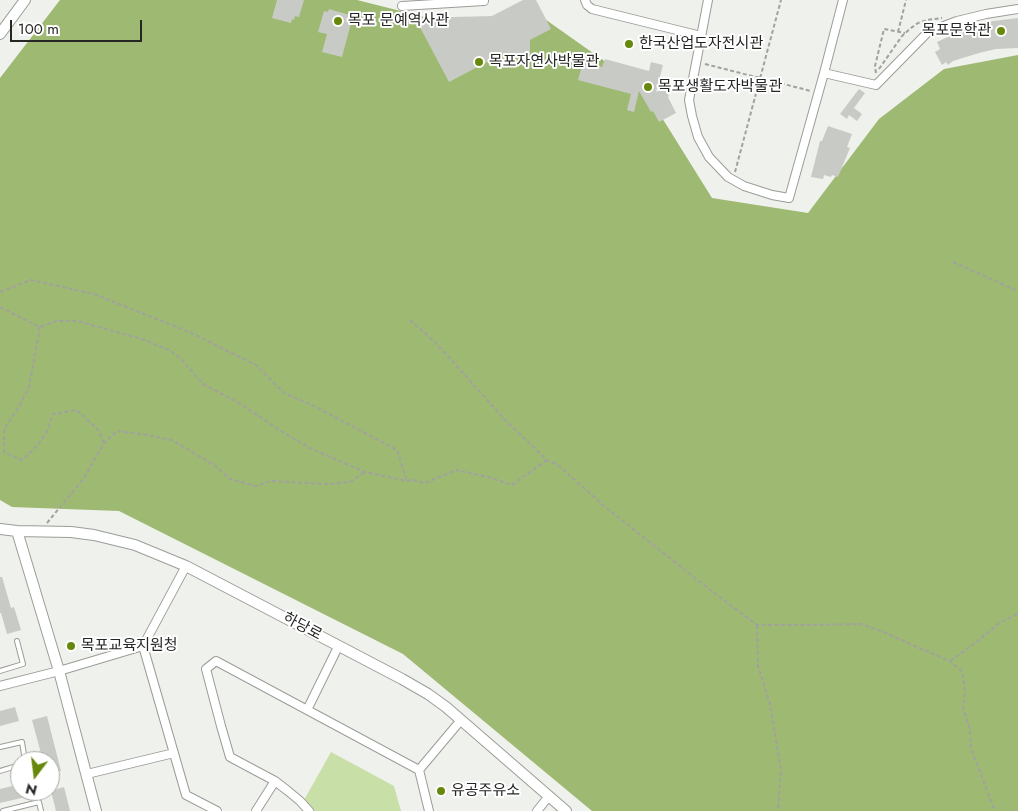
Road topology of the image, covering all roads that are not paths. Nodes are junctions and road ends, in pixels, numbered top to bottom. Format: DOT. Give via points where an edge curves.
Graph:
graph roads {
  1 [pos="25,0"];
  2 [pos="484,0"];
  3 [pos="585,0"];
  4 [pos="708,0"];
  5 [pos="843,0"];
  6 [pos="402,6"];
  7 [pos="1018,9"];
  8 [pos="0,34"];
  9 [pos="701,36"];
  10 [pos="824,73"];
  11 [pos="0,529"];
  12 [pos="17,531"];
  13 [pos="186,566"];
  14 [pos="17,641"];
  15 [pos="143,646"];
  16 [pos="338,647"];
  17 [pos="0,671"];
  18 [pos="59,671"];
  19 [pos="0,686"];
  20 [pos="306,710"];
  21 [pos="461,720"];
  22 [pos="0,747"];
  23 [pos="23,751"];
  24 [pos="174,753"];
  25 [pos="419,770"];
  26 [pos="87,774"];
  27 [pos="275,781"];
  28 [pos="549,796"];
  29 [pos="3,811"];
  30 [pos="41,811"];
  31 [pos="96,811"];
  32 [pos="217,811"];
  33 [pos="256,811"];
  34 [pos="309,811"];
  35 [pos="429,811"];
  36 [pos="537,811"];
  37 [pos="566,811"];
  1 -- 8 [label="street"];
  2 -- 6 [label="street"];
  3 -- 9 [label="street" via="592,9"];
  4 -- 9 [label="street"];
  5 -- 10 [label="street"];
  7 -- 10 [label="street" via="986,14 930,30 876,85"];
  9 -- 10 [label="street" via="689,100 698,136 709,157 728,177 762,192 789,198"];
  11 -- 12 [label="street, 하당로"];
  12 -- 13 [label="street, 하당로" via="94,535 120,540"];
  12 -- 18 [label="street"];
  13 -- 15 [label="street"];
  13 -- 16 [label="street, 하당로"];
  14 -- 17 [label="lane" via="23,664"];
  15 -- 18 [label="street"];
  15 -- 24 [label="street"];
  16 -- 20 [label="street"];
  16 -- 21 [label="street, 하당로" via="428,694"];
  18 -- 19 [label="street"];
  18 -- 26 [label="street"];
  20 -- 25 [label="street"];
  20 -- 27 [label="street" via="216,661 206,669 230,757"];
  21 -- 25 [label="street"];
  21 -- 28 [label="street, 하당로"];
  22 -- 23 [label="lane" via="22,742"];
  24 -- 26 [label="street"];
  24 -- 32 [label="street" via="186,795"];
  25 -- 35 [label="street"];
  26 -- 31 [label="street"];
  27 -- 33 [label="street"];
  27 -- 34 [label="street"];
  28 -- 36 [label="street"];
  28 -- 37 [label="street, 하당로"];
  29 -- 30 [label="lane" via="39,802"];
}
